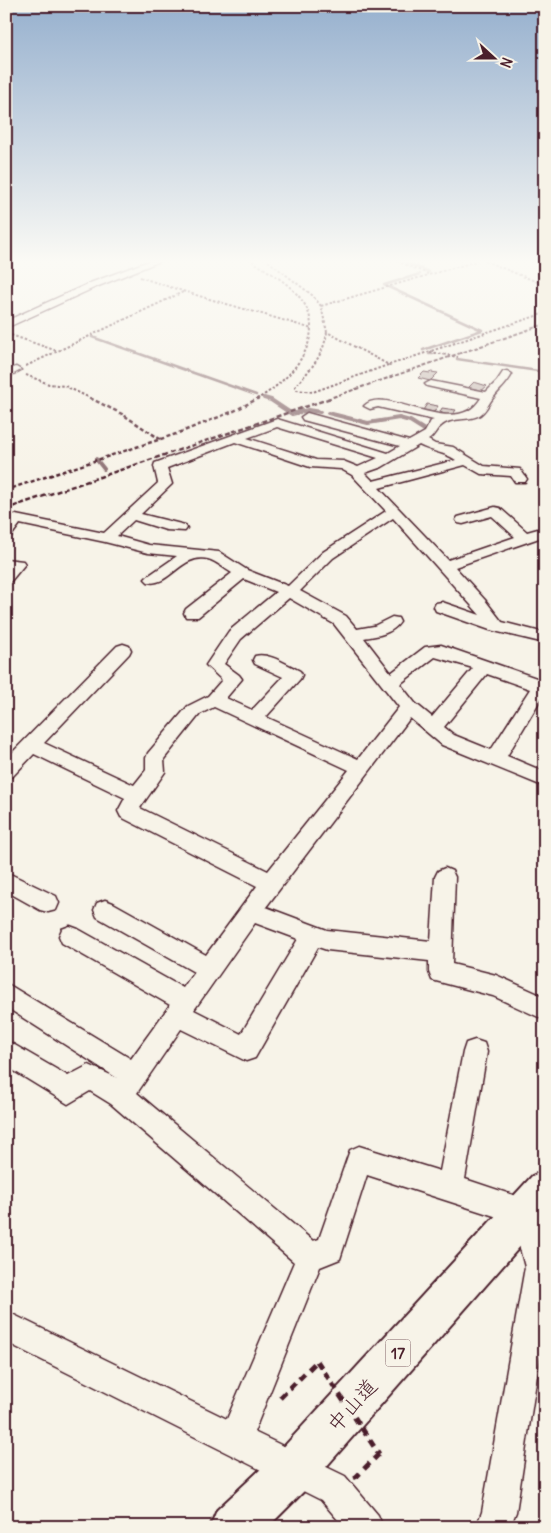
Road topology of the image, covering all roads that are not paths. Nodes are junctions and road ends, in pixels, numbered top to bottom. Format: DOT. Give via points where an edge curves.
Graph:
graph roads {
  1 [pos="507,374"];
  2 [pos="431,384"];
  3 [pos="488,396"];
  4 [pos="370,406"];
  5 [pos="307,417"];
  6 [pos="445,419"];
  7 [pos="237,439"];
  8 [pos="415,443"];
  9 [pos="388,457"];
  10 [pos="468,461"];
  11 [pos="357,472"];
  12 [pos="520,479"];
  13 [pos="371,486"];
  14 [pos="395,512"];
  15 [pos="131,515"];
  16 [pos="12,518"];
  17 [pos="463,520"];
  18 [pos="180,528"];
  19 [pos="6,533"];
  20 [pos="537,537"];
  21 [pos="107,538"];
  22 [pos="191,553"];
  23 [pos="6,563"];
  24 [pos="445,566"];
  25 [pos="242,573"];
  26 [pos="6,578"];
  27 [pos="153,579"];
  28 [pos="291,593"];
  29 [pos="442,607"];
  30 [pos="192,613"];
  31 [pos="392,622"];
  32 [pos="496,626"];
  33 [pos="353,635"];
  34 [pos="544,637"];
  35 [pos="123,650"];
  36 [pos="261,660"];
  37 [pos="484,666"];
  38 [pos="390,684"];
  39 [pos="214,700"];
  40 [pos="410,707"];
  41 [pos="255,718"];
  42 [pos="434,728"];
  43 [pos="32,746"];
  44 [pos="496,758"];
  45 [pos="361,768"];
  46 [pos="6,771"];
  47 [pos="545,780"];
  48 [pos="136,794"];
  49 [pos="444,877"];
  50 [pos="6,881"];
  51 [pos="271,882"];
  52 [pos="48,903"];
  53 [pos="105,910"];
  54 [pos="250,911"];
  55 [pos="313,935"];
  56 [pos="70,936"];
  57 [pos="441,952"];
  58 [pos="209,969"];
  59 [pos="6,994"];
  60 [pos="181,1008"];
  61 [pos="545,1009"];
  62 [pos="6,1052"];
  63 [pos="475,1052"];
  64 [pos="127,1085"];
  65 [pos="450,1188"];
  66 [pos="537,1201"];
  67 [pos="310,1257"];
  68 [pos="6,1326"];
  69 [pos="235,1438"];
  70 [pos="295,1468"];
  71 [pos="239,1522"];
  72 [pos="366,1527"];
  73 [pos="493,1527"];
  1 -- 3 [label="street"];
  2 -- 3 [label="street"];
  3 -- 6 [label="street" via="474,413"];
  4 -- 6 [label="street" via="377,403"];
  5 -- 8 [label="street"];
  6 -- 8 [label="street"];
  7 -- 9 [label="street" via="277,423"];
  7 -- 11 [label="street" via="315,464 343,465"];
  7 -- 15 [label="street" via="160,466 165,484"];
  8 -- 9 [label="street"];
  8 -- 10 [label="street" via="449,450"];
  9 -- 11 [label="street"];
  10 -- 12 [label="street" via="481,470 515,472"];
  10 -- 13 [label="street"];
  11 -- 13 [label="street"];
  13 -- 14 [label="street"];
  14 -- 24 [label="street"];
  14 -- 28 [label="street" via="332,552"];
  15 -- 18 [label="street"];
  15 -- 21 [label="street"];
  16 -- 19 [label="street"];
  16 -- 21 [label="street"];
  17 -- 20 [label="street" via="495,511"];
  20 -- 24 [label="street"];
  21 -- 22 [label="street" via="148,549"];
  22 -- 25 [label="street" via="214,555"];
  22 -- 27 [label="street"];
  23 -- 26 [label="street" via="18,564"];
  24 -- 32 [label="street" via="480,603"];
  25 -- 28 [label="street"];
  25 -- 30 [label="street"];
  28 -- 33 [label="street" via="340,620"];
  28 -- 39 [label="street" via="282,596 235,635 214,665 233,679"];
  29 -- 32 [label="street"];
  31 -- 33 [label="street" via="379,630"];
  32 -- 34 [label="street"];
  33 -- 38 [label="street"];
  35 -- 43 [label="street"];
  36 -- 41 [label="street" via="294,675"];
  37 -- 38 [label="street" via="441,651 431,651"];
  37 -- 42 [label="street"];
  37 -- 44 [label="street" via="540,686"];
  38 -- 40 [label="street"];
  39 -- 41 [label="street"];
  39 -- 48 [label="street" via="194,710 155,758 156,772"];
  40 -- 42 [label="street"];
  40 -- 45 [label="street"];
  41 -- 45 [label="street"];
  42 -- 44 [label="street" via="448,740"];
  43 -- 46 [label="street"];
  43 -- 48 [label="street"];
  44 -- 47 [label="street"];
  45 -- 51 [label="street"];
  48 -- 51 [label="street" via="128,811"];
  49 -- 57 [label="street"];
  50 -- 52 [label="street"];
  51 -- 54 [label="street"];
  53 -- 58 [label="street"];
  54 -- 55 [label="street"];
  54 -- 58 [label="street"];
  55 -- 57 [label="street" via="327,940"];
  55 -- 60 [label="street" via="246,1049"];
  56 -- 60 [label="street"];
  57 -- 61 [label="street" via="440,972 496,986"];
  58 -- 60 [label="street"];
  59 -- 64 [label="street"];
  60 -- 64 [label="street"];
  62 -- 64 [label="street" via="68,1090 89,1077"];
  63 -- 65 [label="street"];
  64 -- 67 [label="street"];
  65 -- 66 [label="street"];
  65 -- 67 [label="street" via="359,1159 330,1249"];
  66 -- 70 [label="highway, 中山道 / 17"];
  66 -- 73 [label="street" via="538,1267 499,1512"];
  67 -- 69 [label="street"];
  68 -- 69 [label="street"];
  69 -- 70 [label="street"];
  70 -- 71 [label="highway, 中山道 / 17"];
  70 -- 72 [label="street" via="333,1488"];
}
